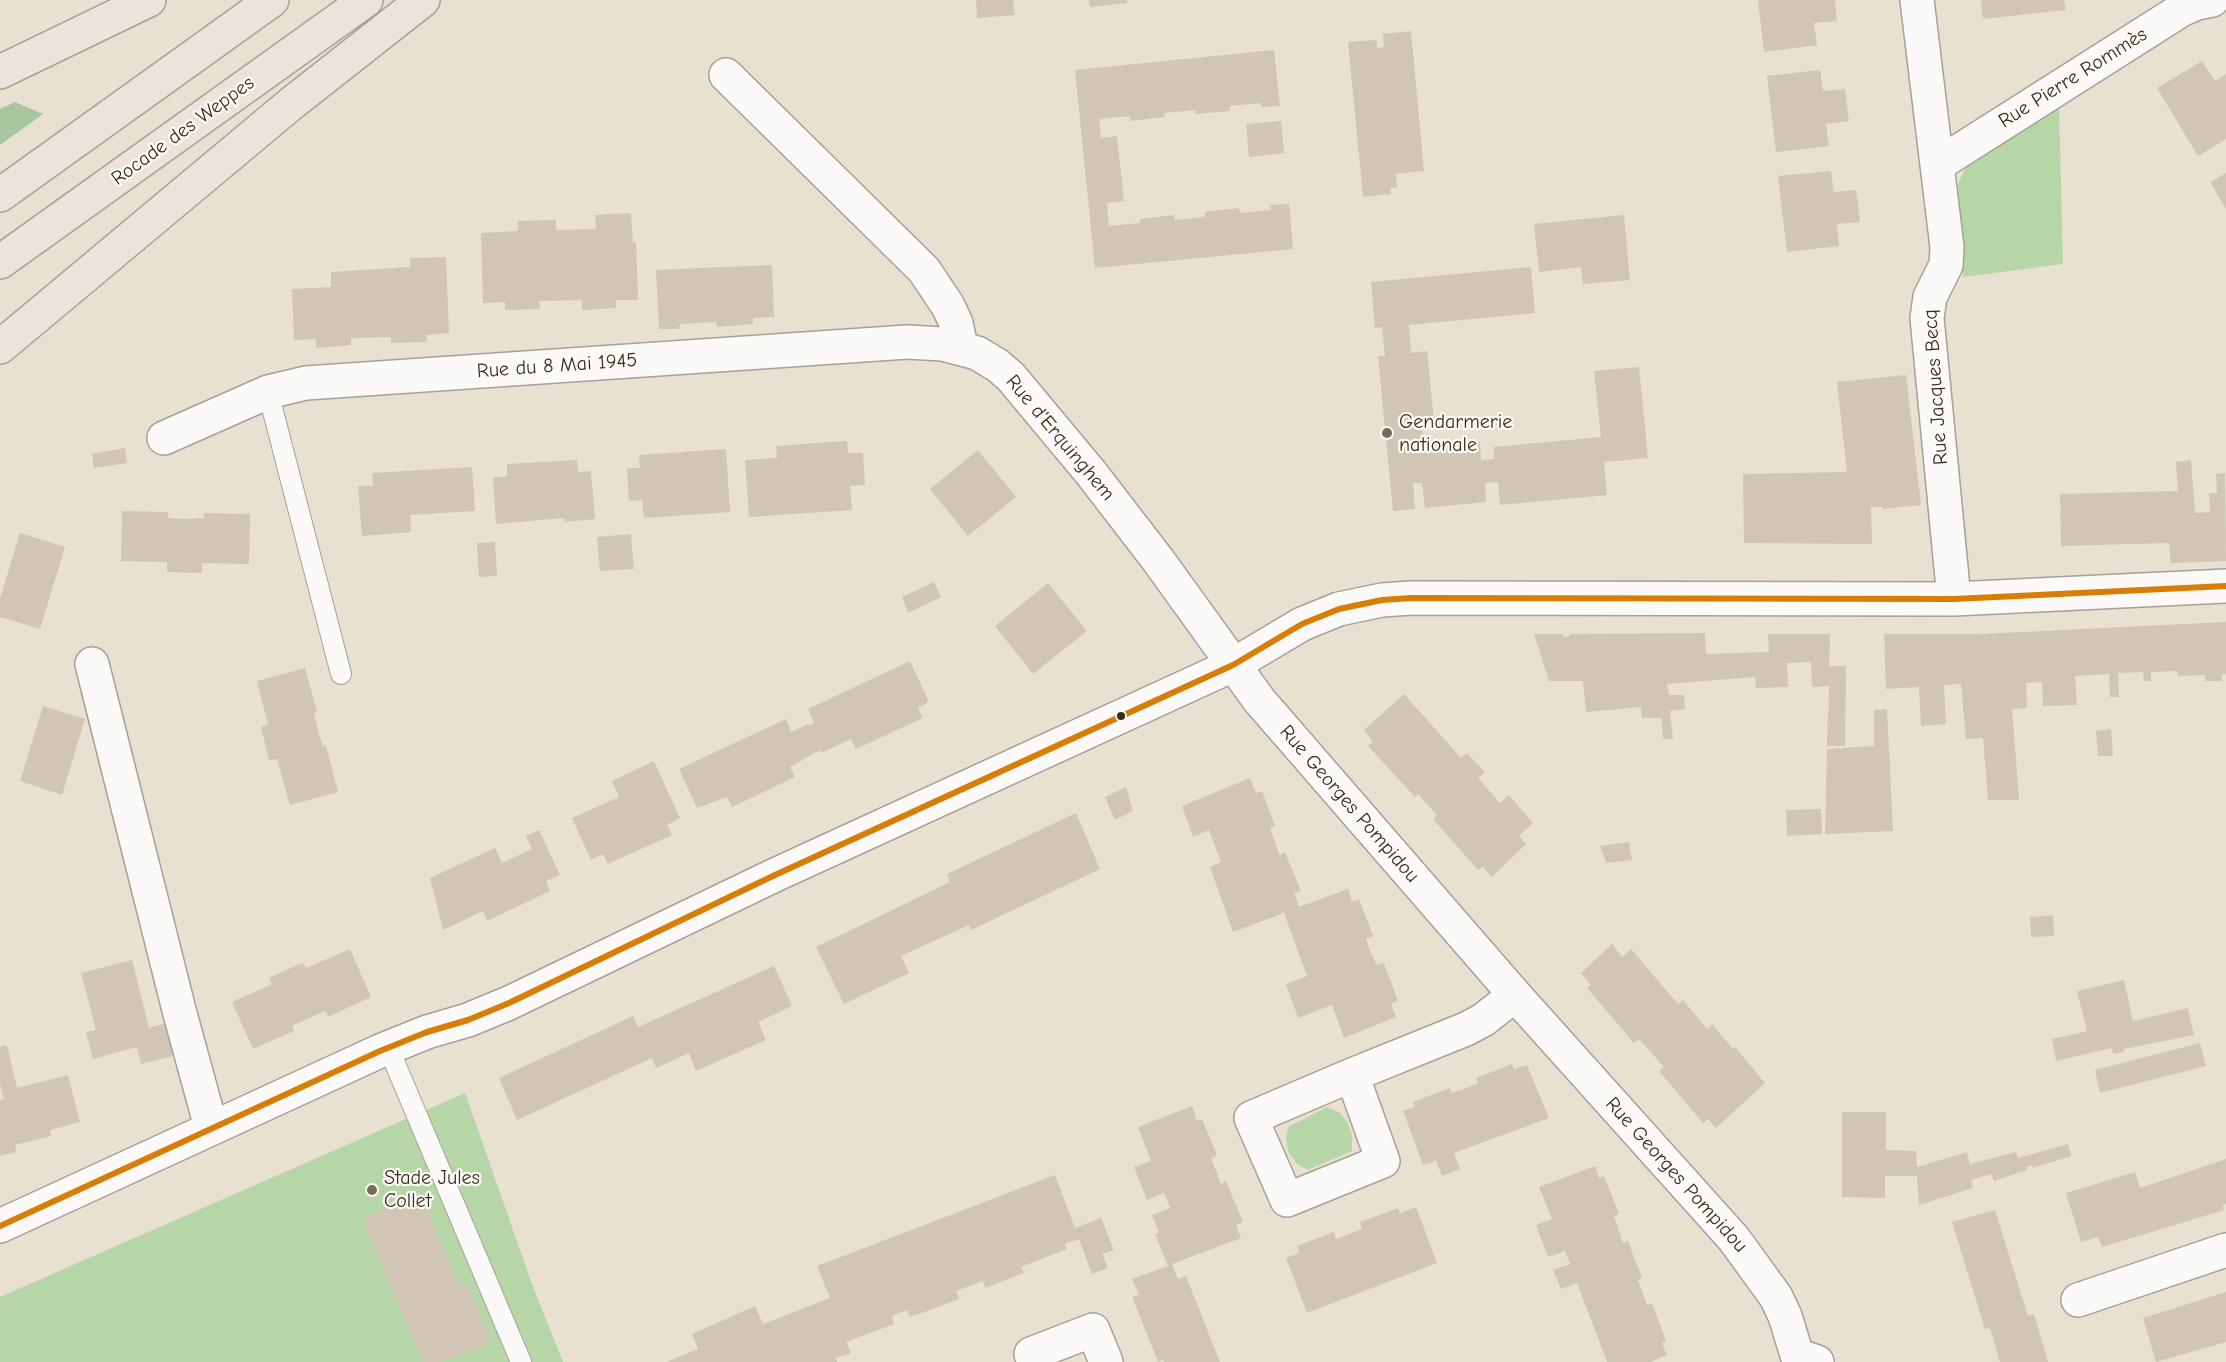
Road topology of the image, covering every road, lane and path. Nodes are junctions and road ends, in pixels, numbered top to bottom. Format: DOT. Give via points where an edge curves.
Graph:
graph roads {
  1 [pos="149,0"];
  2 [pos="272,0"];
  3 [pos="366,0"];
  4 [pos="423,0"];
  5 [pos="1917,0"];
  6 [pos="2212,0"];
  7 [pos="0,72"];
  8 [pos="726,75"];
  9 [pos="1937,165"];
  10 [pos="0,195"];
  11 [pos="0,262"];
  12 [pos="0,346"];
  13 [pos="960,347"];
  14 [pos="268,392"];
  15 [pos="164,438"];
  16 [pos="2226,586"];
  17 [pos="1954,599"];
  18 [pos="92,664"];
  19 [pos="1233,665"];
  20 [pos="341,674"];
  21 [pos="1515,995"];
  22 [pos="388,1047"];
  23 [pos="1352,1075"];
  24 [pos="211,1127"];
  25 [pos="0,1226"];
  26 [pos="2226,1250"];
  27 [pos="2078,1300"];
  28 [pos="1026,1360"];
  29 [pos="1801,1360"];
  30 [pos="521,1362"];
  31 [pos="1106,1362"];
  1 -- 7 [label="highway"];
  2 -- 10 [label="highway"];
  3 -- 11 [label="highway, Rocade des Weppes"];
  4 -- 12 [label="highway" via="292,102"];
  5 -- 9 [label="street, Rue Jacques Becq"];
  6 -- 9 [label="street, Rue Pierre Rommès" via="2181,10"];
  8 -- 13 [label="street" via="924,270 956,323"];
  9 -- 17 [label="street, Rue Jacques Becq" via="1947,257 1930,297 1927,318"];
  13 -- 14 [label="street, Rue du 8 Mai 1945" via="907,342 306,383"];
  13 -- 19 [label="street, Rue d'Erquinghem" via="987,359 1011,377 1116,504"];
  14 -- 15 [label="street, Rue du 8 Mai 1945"];
  14 -- 20 [label="lane"];
  16 -- 17 [label="street"];
  17 -- 19 [label="street" via="1382,600 1320,616"];
  18 -- 24 [label="street"];
  19 -- 21 [label="street, Rue Georges Pompidou"];
  19 -- 22 [label="street" via="775,875 499,1007"];
  21 -- 23 [label="street" via="1466,1029"];
  21 -- 29 [label="street, Rue Georges Pompidou" via="1749,1257 1776,1297"];
  22 -- 24 [label="street"];
  22 -- 30 [label="lane"];
  24 -- 25 [label="street"];
  26 -- 27 [label="street"];
  28 -- 31 [label="street" via="1093,1330"];
}
